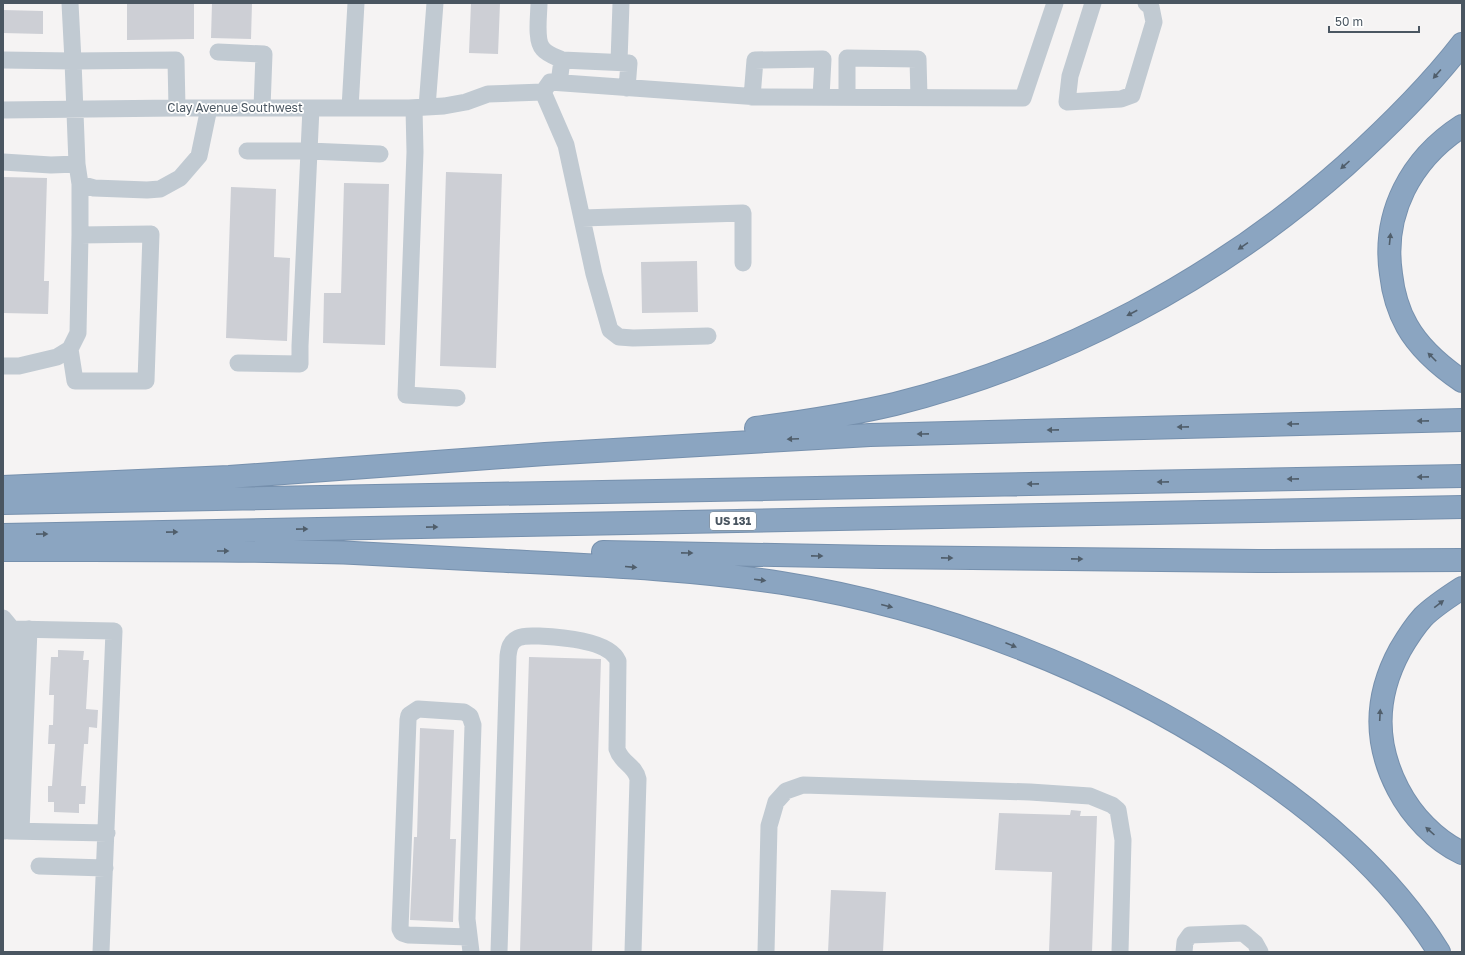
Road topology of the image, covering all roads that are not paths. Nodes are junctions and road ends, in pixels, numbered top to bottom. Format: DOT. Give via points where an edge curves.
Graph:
graph roads {
  1 [pos="70,3"];
  2 [pos="356,3"];
  3 [pos="435,3"];
  4 [pos="539,3"];
  5 [pos="621,3"];
  6 [pos="1055,3"];
  7 [pos="1093,3"];
  8 [pos="1146,3"];
  9 [pos="1462,44"];
  10 [pos="218,52"];
  11 [pos="3,60"];
  12 [pos="562,60"];
  13 [pos="73,61"];
  14 [pos="619,62"];
  15 [pos="559,83"];
  16 [pos="627,88"];
  17 [pos="543,92"];
  18 [pos="752,97"];
  19 [pos="821,97"];
  20 [pos="847,97"];
  21 [pos="919,97"];
  22 [pos="421,107"];
  23 [pos="177,108"];
  24 [pos="209,108"];
  25 [pos="262,108"];
  26 [pos="311,108"];
  27 [pos="350,108"];
  28 [pos="76,109"];
  29 [pos="3,110"];
  30 [pos="1462,126"];
  31 [pos="309,151"];
  32 [pos="247,152"];
  33 [pos="380,154"];
  34 [pos="3,162"];
  35 [pos="77,164"];
  36 [pos="80,184"];
  37 [pos="582,218"];
  38 [pos="80,235"];
  39 [pos="743,263"];
  40 [pos="708,336"];
  41 [pos="70,349"];
  42 [pos="238,363"];
  43 [pos="3,366"];
  44 [pos="1462,382"];
  45 [pos="457,398"];
  46 [pos="1462,420"];
  47 [pos="546,454"];
  48 [pos="1462,476"];
  49 [pos="3,487"];
  50 [pos="3,504"];
  51 [pos="1462,507"];
  52 [pos="3,535"];
  53 [pos="3,550"];
  54 [pos="354,553"];
  55 [pos="1462,560"];
  56 [pos="1462,588"];
  57 [pos="7,624"];
  58 [pos="29,629"];
  59 [pos="5,739"];
  60 [pos="4,798"];
  61 [pos="10,831"];
  62 [pos="107,834"];
  63 [pos="1462,853"];
  64 [pos="39,866"];
  65 [pos="105,868"];
  66 [pos="470,944"];
  67 [pos="102,952"];
  68 [pos="499,952"];
  69 [pos="632,952"];
  70 [pos="766,952"];
  71 [pos="1120,952"];
  72 [pos="1184,952"];
  73 [pos="1260,952"];
  74 [pos="1439,952"];
  1 -- 13 [label="street"];
  2 -- 27 [label="street"];
  3 -- 22 [label="street"];
  4 -- 12 [label="street" via="539,43 543,50"];
  5 -- 14 [label="street"];
  6 -- 21 [label="street" via="1024,98"];
  7 -- 8 [label="street" via="1070,76 1067,102 1121,99 1132,95 1154,22 1151,7"];
  9 -- 47 [label="highway, one-way" via="1420,93 1373,141 1266,230 1157,300 1052,351 950,388 894,404 832,417"];
  10 -- 25 [label="street" via="264,54"];
  11 -- 13 [label="street"];
  12 -- 14 [label="street"];
  12 -- 15 [label="street"];
  13 -- 23 [label="street" via="176,60"];
  13 -- 28 [label="street"];
  14 -- 16 [label="street" via="630,63"];
  15 -- 16 [label="street"];
  15 -- 17 [label="street" via="550,82"];
  16 -- 18 [label="street"];
  17 -- 22 [label="street, Clay Avenue Southwest" via="488,94 466,102"];
  17 -- 37 [label="street" via="566,145"];
  18 -- 19 [label="street"];
  18 -- 19 [label="street" via="755,60 823,59"];
  19 -- 20 [label="street"];
  20 -- 21 [label="street"];
  20 -- 21 [label="street" via="847,58 918,59"];
  22 -- 27 [label="street, Clay Avenue Southwest"];
  22 -- 45 [label="street" via="414,160 406,395"];
  23 -- 24 [label="street, Clay Avenue Southwest"];
  23 -- 28 [label="street, Clay Avenue Southwest"];
  24 -- 25 [label="street, Clay Avenue Southwest"];
  24 -- 36 [label="street" via="199,156 180,178 160,189 147,190 94,188"];
  25 -- 26 [label="street, Clay Avenue Southwest"];
  26 -- 27 [label="street, Clay Avenue Southwest"];
  26 -- 31 [label="street"];
  28 -- 29 [label="street, Clay Avenue Southwest"];
  28 -- 35 [label="street"];
  44 -- 30 [label="highway, one-way" via="1435,361 1407,325 1392,288 1389,252 1392,224 1411,176 1434,147"];
  31 -- 32 [label="street"];
  31 -- 33 [label="street"];
  31 -- 42 [label="street" via="300,364"];
  34 -- 35 [label="street"];
  35 -- 36 [label="street"];
  36 -- 38 [label="street"];
  37 -- 39 [label="street" via="743,213"];
  37 -- 40 [label="street" via="610,330 619,337 632,338"];
  38 -- 41 [label="street" via="78,333"];
  38 -- 41 [label="street" via="151,234 146,382 75,381"];
  41 -- 43 [label="street" via="57,357 38,362"];
  46 -- 47 [label="highway, one-way" via="870,435"];
  47 -- 49 [label="highway" via="229,477"];
  48 -- 50 [label="highway, one-way"];
  52 -- 51 [label="highway, US 131, one-way"];
  53 -- 54 [label="highway, one-way"];
  54 -- 55 [label="highway, one-way" via="637,552 1250,561"];
  54 -- 74 [label="highway, one-way" via="612,566 715,574 784,583 890,606 993,638 1100,683 1149,708 1206,738 1268,779 1355,851 1404,903"];
  63 -- 56 [label="highway, one-way" via="1427,829 1402,797 1388,767 1380,736 1380,716 1386,681 1407,638 1428,613"];
  57 -- 58 [label="street"];
  57 -- 59 [label="street"];
  58 -- 61 [label="street"];
  58 -- 62 [label="street" via="114,631"];
  59 -- 60 [label="street"];
  60 -- 61 [label="street"];
  61 -- 62 [label="street"];
  62 -- 65 [label="street"];
  64 -- 65 [label="street"];
  65 -- 67 [label="street"];
  66 -- 66 [label="street" via="467,919 472,720 464,712 418,709 409,715 408,720 400,929 408,935"];
  68 -- 69 [label="street" via="508,656 512,643 517,638 525,636 568,638 596,645 615,656 618,661 617,749 638,779"];
  70 -- 71 [label="street" via="768,826 776,802 786,791 803,785 1030,792 1090,796 1112,805 1118,810 1123,840"];
  72 -- 73 [label="street" via="1185,942 1190,935 1243,934 1255,943"];
}
